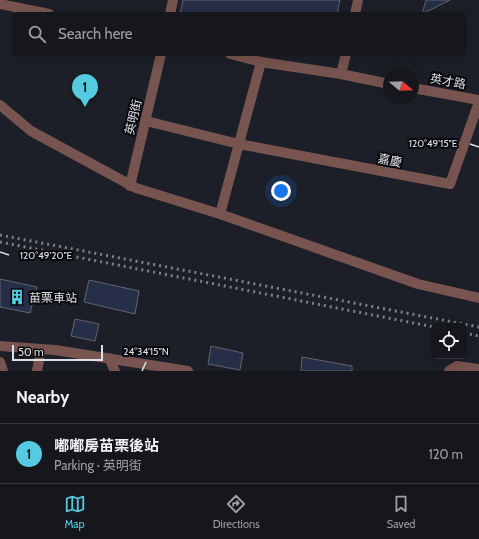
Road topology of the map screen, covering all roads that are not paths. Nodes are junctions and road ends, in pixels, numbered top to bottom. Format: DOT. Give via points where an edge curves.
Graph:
graph roads {
  1 [pos="172,0"];
  2 [pos="358,0"];
  3 [pos="0,4"];
  4 [pos="39,12"];
  5 [pos="170,12"];
  6 [pos="355,12"];
  7 [pos="160,56"];
  8 [pos="238,56"];
  9 [pos="346,56"];
  10 [pos="261,62"];
  11 [pos="341,74"];
  12 [pos="383,83"];
  13 [pos="419,89"];
  14 [pos="479,101"];
  15 [pos="0,105"];
  16 [pos="146,122"];
  17 [pos="239,144"];
  18 [pos="130,186"];
  19 [pos="220,214"];
  20 [pos="479,298"];
  21 [pos="0,346"];
  22 [pos="42,349"];
  23 [pos="109,358"];
  24 [pos="0,362"];
  25 [pos="158,368"];
  26 [pos="479,369"];
  27 [pos="3,371"];
  28 [pos="37,371"];
  29 [pos="115,371"];
  30 [pos="188,371"];
  31 [pos="450,371"];
  1 -- 5 [label="street"];
  2 -- 6 [label="street"];
  3 -- 4 [label="street"];
  7 -- 16 [label="street, 英明街"];
  8 -- 10 [label="street"];
  9 -- 11 [label="street"];
  10 -- 11 [label="street"];
  10 -- 17 [label="street"];
  11 -- 12 [label="street"];
  13 -- 14 [label="street, 英才路"];
  14 -- 17 [label="street, 嘉慶" via="450,184"];
  15 -- 18 [label="street" via="31,131"];
  16 -- 17 [label="street, 嘉慶"];
  16 -- 18 [label="street, 英明街"];
  17 -- 19 [label="street"];
  18 -- 19 [label="street"];
  19 -- 20 [label="street" via="418,284"];
  21 -- 22 [label="street"];
  22 -- 23 [label="street"];
  22 -- 28 [label="street"];
  23 -- 25 [label="street"];
  23 -- 29 [label="street"];
  24 -- 27 [label="street"];
  25 -- 30 [label="street"];
  26 -- 31 [label="street" via="457,366"];
}
